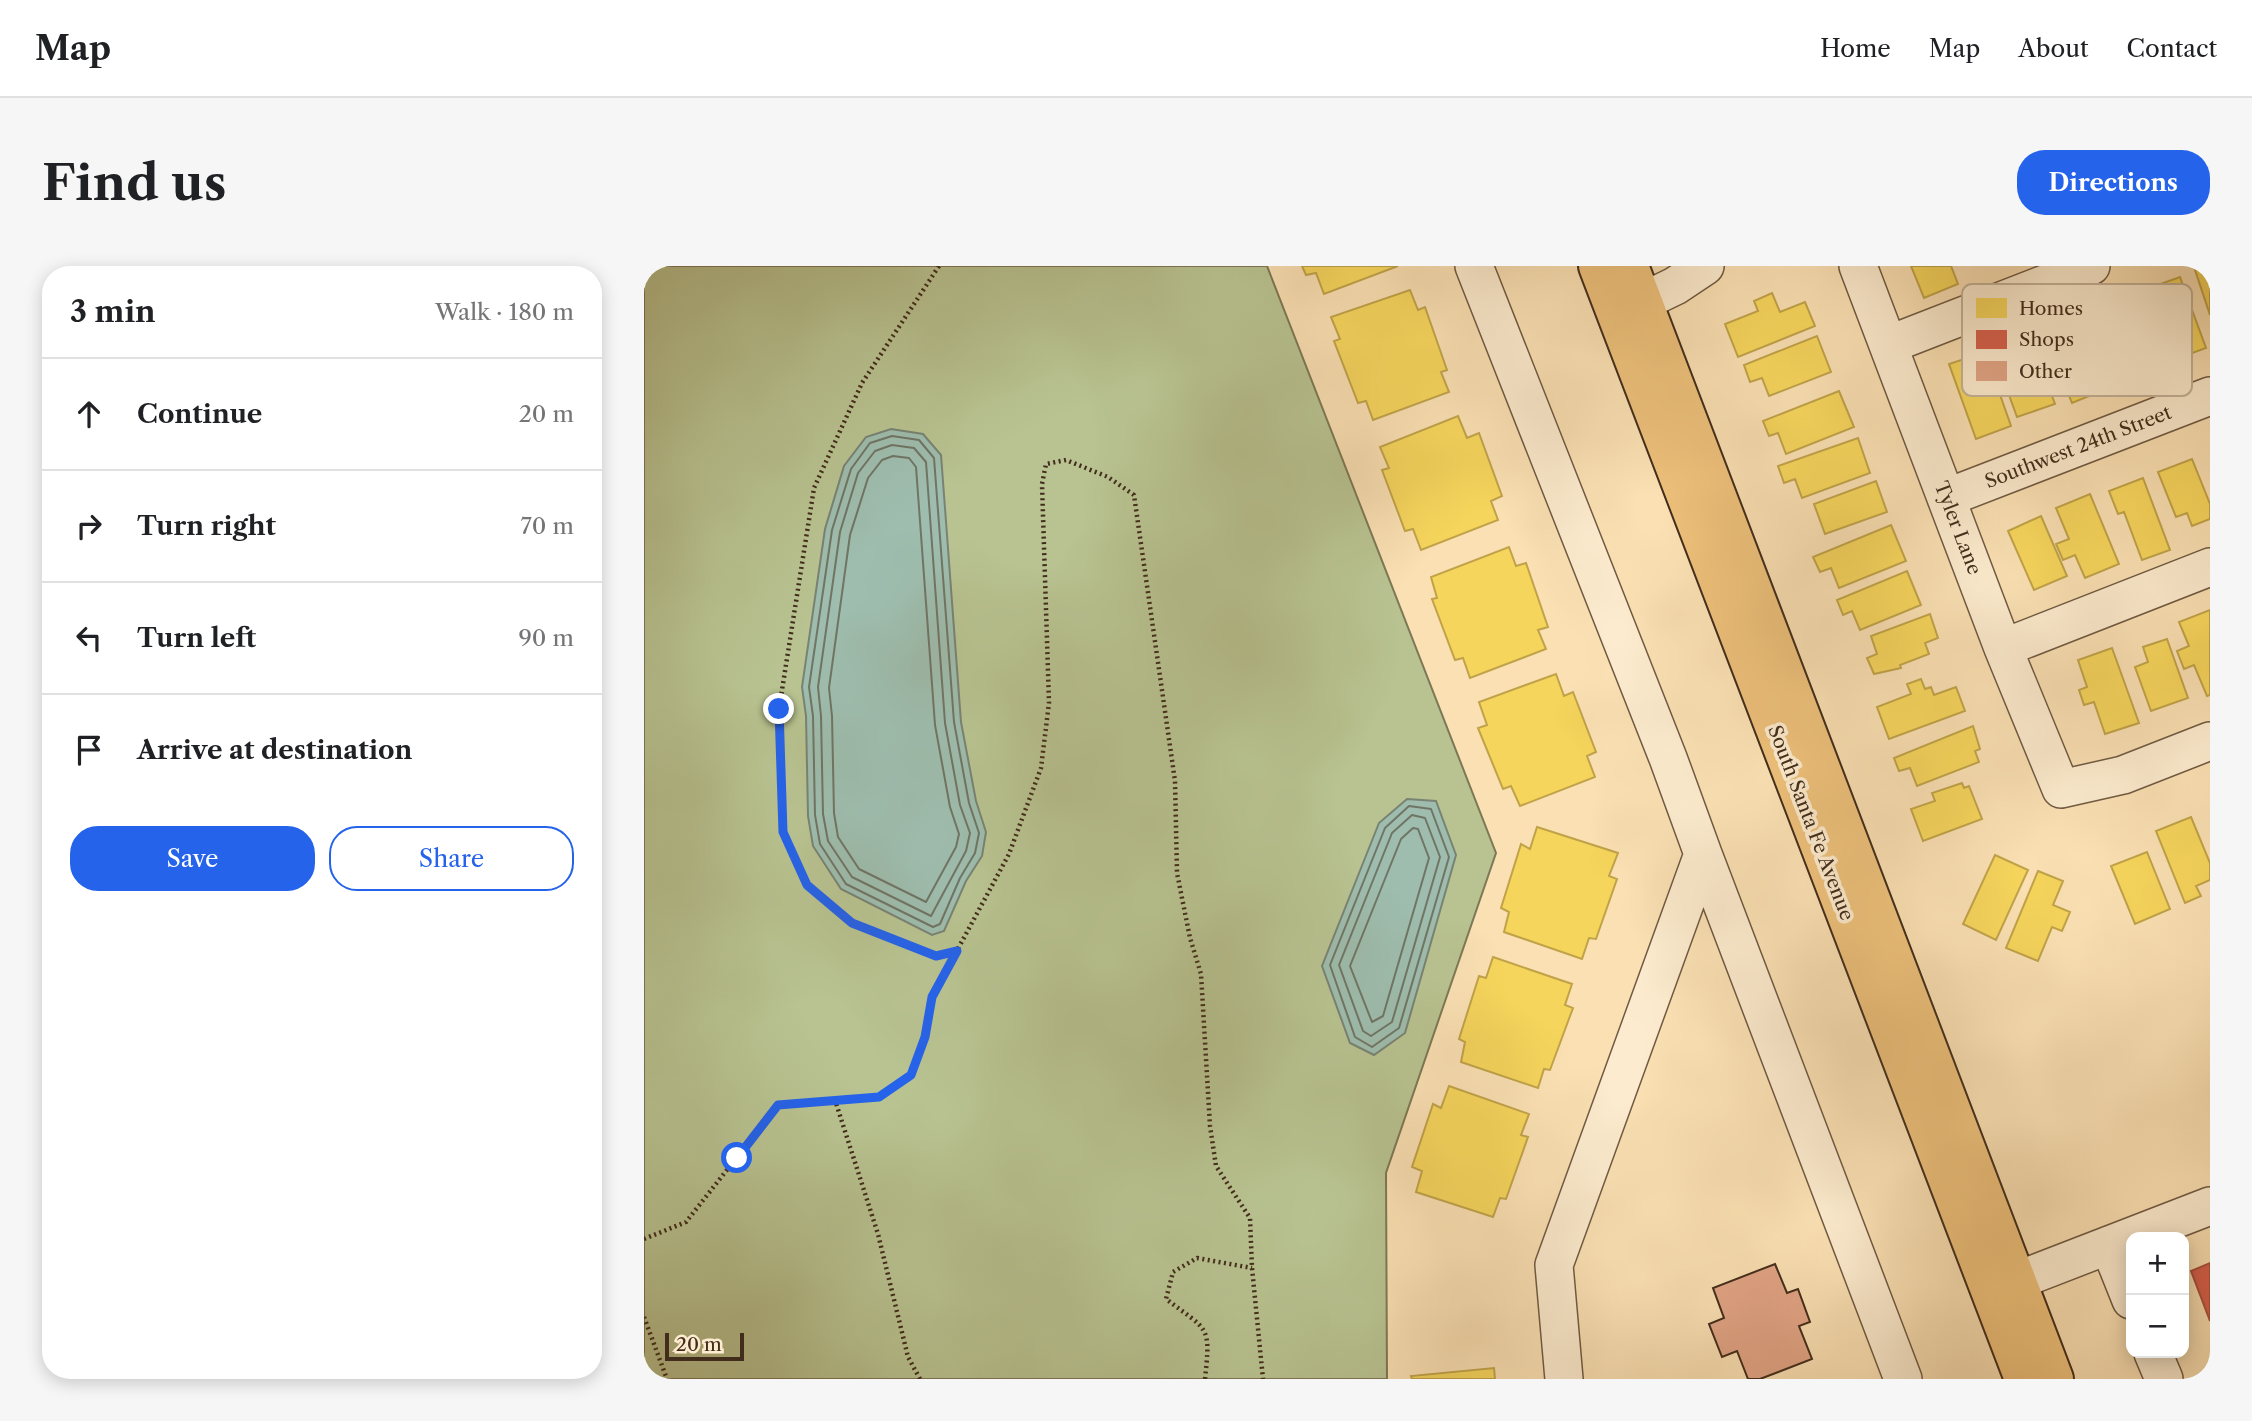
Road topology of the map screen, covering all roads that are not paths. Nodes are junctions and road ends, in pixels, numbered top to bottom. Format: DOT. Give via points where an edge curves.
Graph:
graph roads {
  1 [pos="1474,266"];
  2 [pos="1598,266"];
  3 [pos="1629,266"];
  4 [pos="1705,266"];
  5 [pos="1857,266"];
  6 [pos="2091,266"];
  7 [pos="2045,284"];
  8 [pos="1630,309"];
  9 [pos="1962,316"];
  10 [pos="1888,345"];
  11 [pos="2210,396"];
  12 [pos="1946,498"];
  13 [pos="2210,567"];
  14 [pos="2003,648"];
  15 [pos="2210,741"];
  16 [pos="1703,854"];
  17 [pos="2210,1206"];
  18 [pos="2109,1245"];
  19 [pos="2016,1281"];
  20 [pos="2129,1295"];
  21 [pos="2155,1358"];
  22 [pos="1564,1379"];
  23 [pos="1903,1379"];
  24 [pos="2024,1379"];
  25 [pos="2053,1379"];
  26 [pos="2164,1379"];
  1 -- 16 [label="street"];
  2 -- 8 [label="main road, South Santa Fe Avenue"];
  3 -- 8 [label="main road, South Santa Fe Avenue"];
  4 -- 8 [label="street"];
  5 -- 10 [label="street, Tyler Lane"];
  6 -- 7 [label="street"];
  8 -- 19 [label="main road, South Santa Fe Avenue"];
  8 -- 24 [label="main road, South Santa Fe Avenue"];
  9 -- 10 [label="street"];
  10 -- 12 [label="street, Tyler Lane"];
  11 -- 12 [label="street, Southwest 24th Street"];
  12 -- 14 [label="street, Tyler Lane"];
  13 -- 14 [label="street"];
  14 -- 15 [label="street, Tyler Lane" via="2061,789 2123,775"];
  16 -- 22 [label="street" via="1554,1265"];
  16 -- 23 [label="street"];
  17 -- 18 [label="street"];
  18 -- 19 [label="street"];
  18 -- 20 [label="street"];
  19 -- 25 [label="main road, South Santa Fe Avenue"];
  21 -- 26 [label="street"];
}
